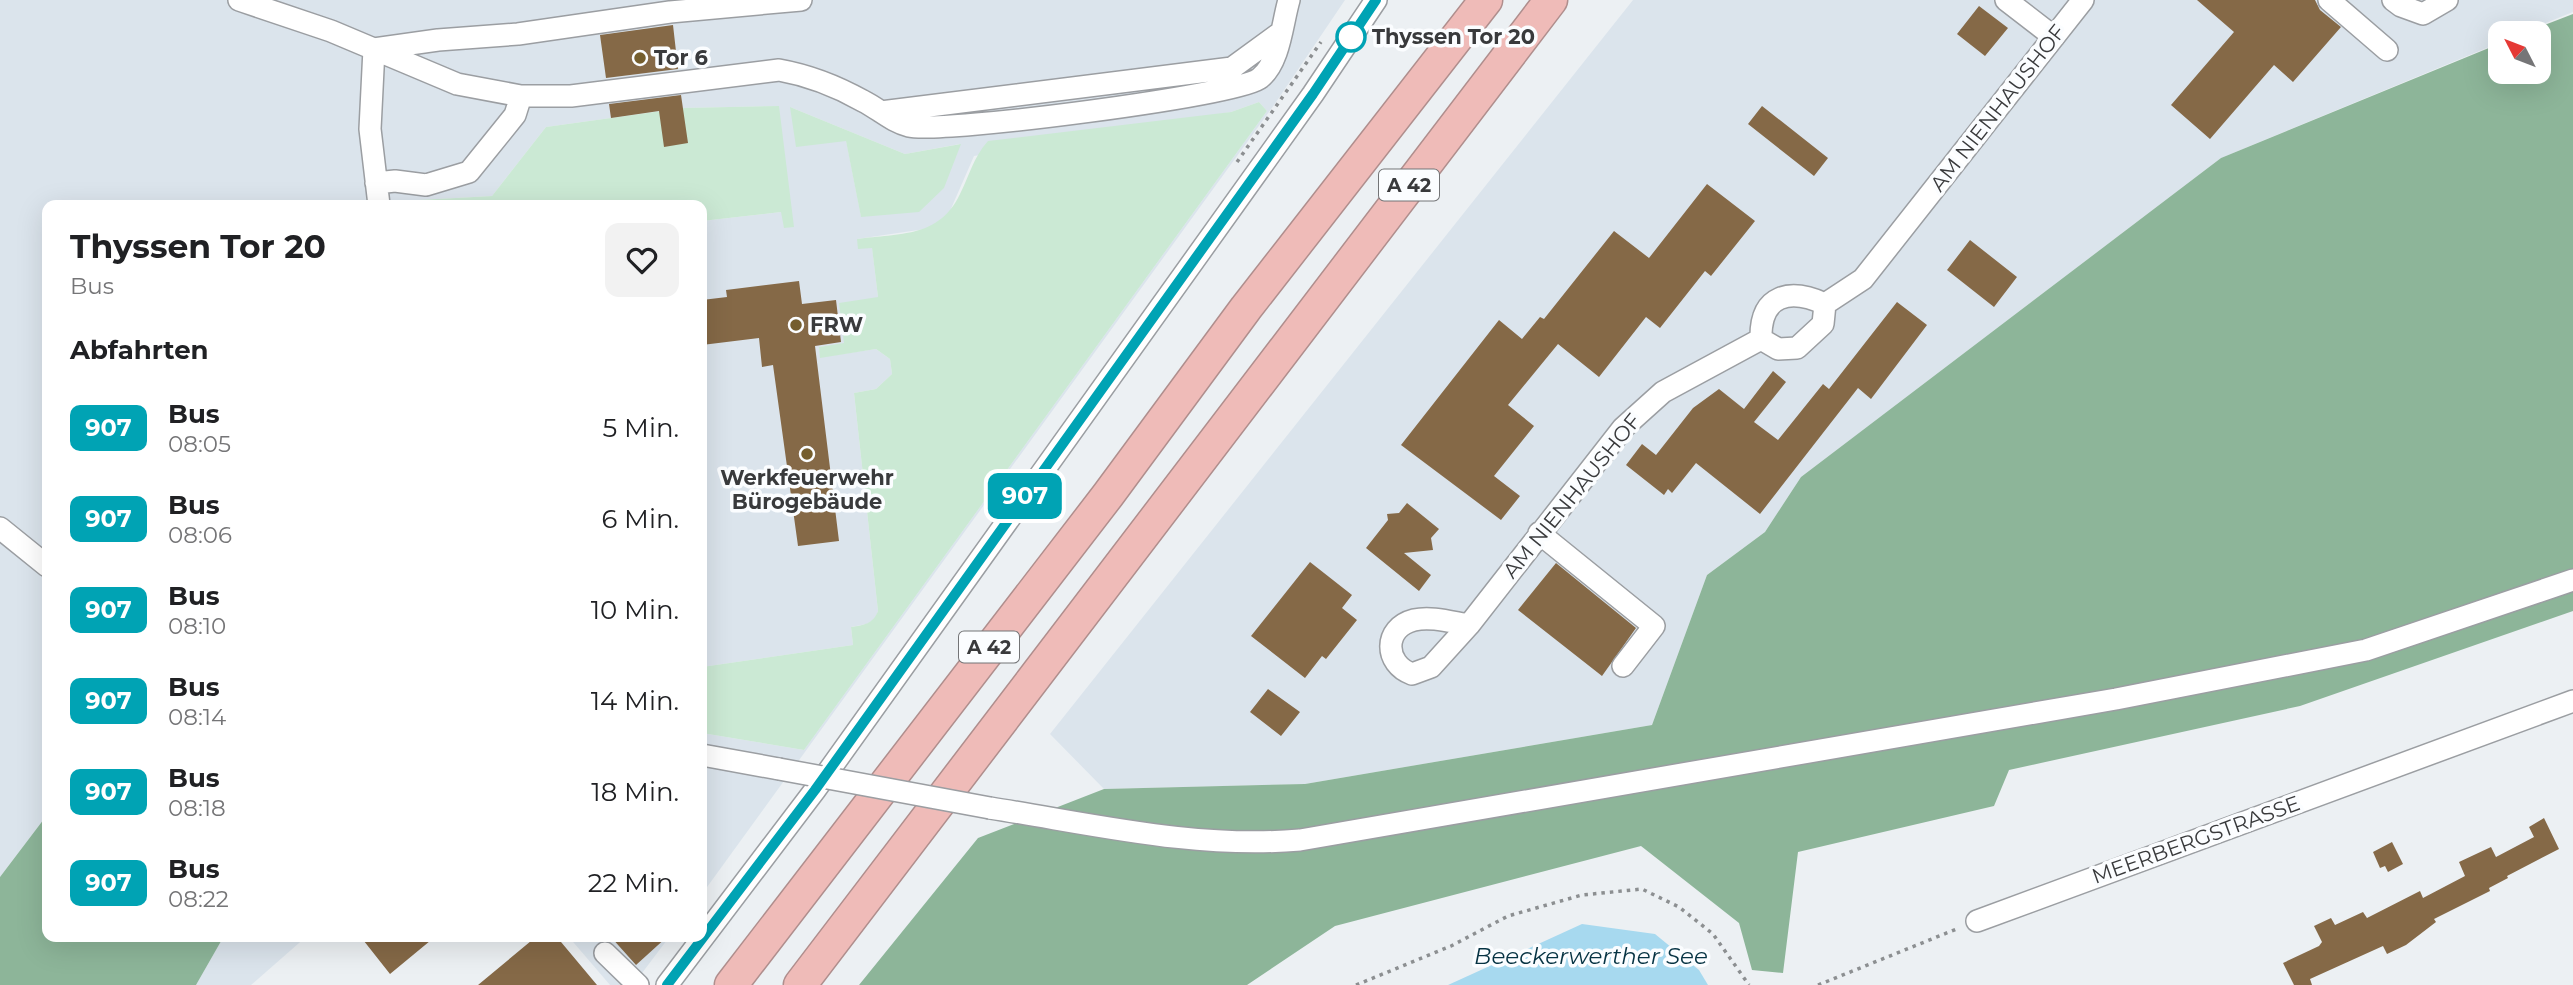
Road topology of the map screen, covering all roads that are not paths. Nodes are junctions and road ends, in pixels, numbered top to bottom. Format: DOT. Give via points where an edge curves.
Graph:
graph roads {
  1 [pos="239,0"];
  2 [pos="801,0"];
  3 [pos="1289,0"];
  4 [pos="1376,0"];
  5 [pos="1486,0"];
  6 [pos="1551,0"];
  7 [pos="2006,0"];
  8 [pos="2083,0"];
  9 [pos="2329,0"];
  10 [pos="2393,0"];
  11 [pos="2447,0"];
  12 [pos="2054,37"];
  13 [pos="374,49"];
  14 [pos="2387,50"];
  15 [pos="521,96"];
  16 [pos="376,183"];
  17 [pos="378,200"];
  18 [pos="1825,304"];
  19 [pos="1761,339"];
  20 [pos="0,528"];
  21 [pos="1539,533"];
  22 [pos="42,562"];
  23 [pos="2573,580"];
  24 [pos="1469,625"];
  25 [pos="1623,666"];
  26 [pos="2573,701"];
  27 [pos="707,756"];
  28 [pos="1977,921"];
  29 [pos="707,932"];
  30 [pos="700,942"];
  31 [pos="605,953"];
  32 [pos="638,985"];
  33 [pos="667,985"];
  34 [pos="731,985"];
  35 [pos="800,985"];
  1 -- 13 [label="street"];
  2 -- 13 [label="street"];
  3 -- 15 [label="street" via="1280,33 1232,68 881,112 801,74 779,70 571,96"];
  4 -- 29 [label="street" via="815,790"];
  5 -- 34 [label="highway, A 42"];
  6 -- 35 [label="highway, A 42"];
  7 -- 12 [label="street"];
  8 -- 12 [label="street, AM NIENHAUSHOF"];
  9 -- 14 [label="street"];
  10 -- 11 [label="street" via="2423,14"];
  12 -- 18 [label="street, AM NIENHAUSHOF" via="1863,279"];
  13 -- 15 [label="street" via="457,84"];
  13 -- 16 [label="street" via="370,129"];
  15 -- 16 [label="street" via="515,115 470,172 426,185"];
  16 -- 17 [label="street"];
  18 -- 19 [label="street" via="1823,324 1797,348 1778,349"];
  18 -- 19 [label="street" via="1803,294 1784,297 1769,306 1760,320"];
  19 -- 21 [label="street, AM NIENHAUSHOF" via="1663,392 1623,428"];
  20 -- 22 [label="street"];
  21 -- 24 [label="street, AM NIENHAUSHOF"];
  21 -- 25 [label="street" via="1654,626"];
  23 -- 27 [label="street, bridge" via="2366,650 2102,701 1300,840 1211,843"];
  26 -- 28 [label="street, MEERBERGSTRASSE"];
  30 -- 33 [label="street"];
  31 -- 32 [label="street"];
}
